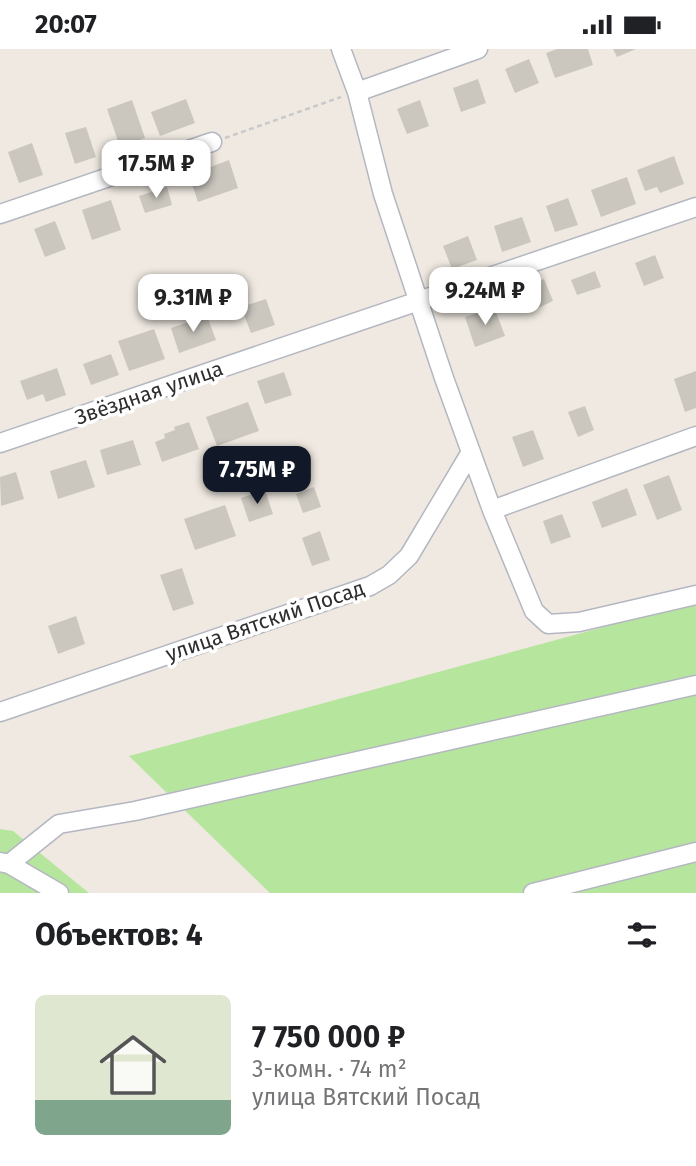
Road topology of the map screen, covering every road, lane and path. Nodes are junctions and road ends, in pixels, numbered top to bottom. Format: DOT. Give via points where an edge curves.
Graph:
graph roads {
  1 [pos="341,49"];
  2 [pos="478,49"];
  3 [pos="357,92"];
  4 [pos="212,142"];
  5 [pos="696,207"];
  6 [pos="0,214"];
  7 [pos="420,302"];
  8 [pos="696,436"];
  9 [pos="0,443"];
  10 [pos="471,452"];
  11 [pos="492,510"];
  12 [pos="696,595"];
  13 [pos="696,685"];
  14 [pos="0,712"];
  15 [pos="696,852"];
  16 [pos="4,863"];
  17 [pos="59,893"];
  18 [pos="533,893"];
  1 -- 3 [label="street"];
  2 -- 3 [label="street"];
  3 -- 4 [label="path"];
  3 -- 7 [label="street" via="383,194"];
  4 -- 6 [label="street"];
  5 -- 7 [label="street, Звёздная улица"];
  7 -- 9 [label="street, Звёздная улица"];
  7 -- 10 [label="street"];
  8 -- 11 [label="street"];
  10 -- 11 [label="street"];
  10 -- 14 [label="street, улица Вятский Посад" via="410,556 370,586"];
  11 -- 12 [label="street" via="534,611 548,624 579,622"];
  13 -- 16 [label="street" via="135,811 59,824"];
  15 -- 18 [label="street"];
  16 -- 17 [label="street"];
}
